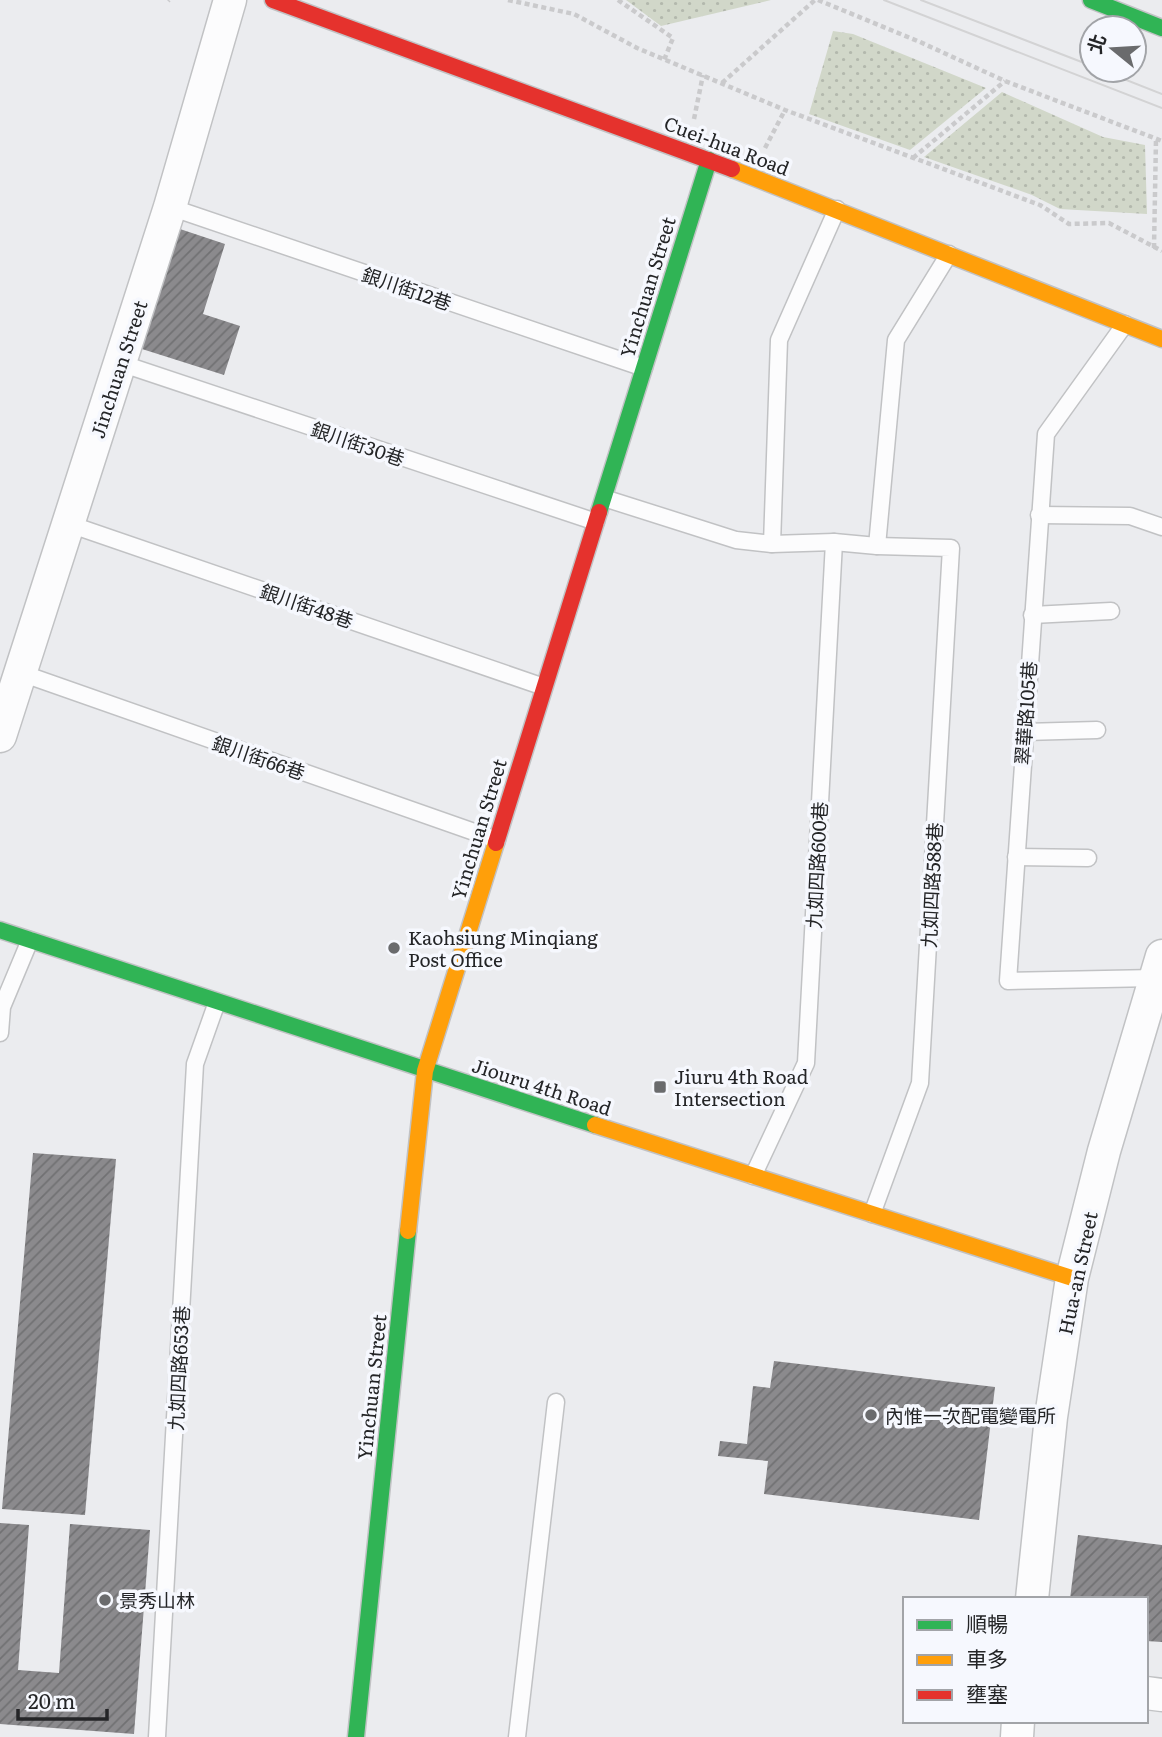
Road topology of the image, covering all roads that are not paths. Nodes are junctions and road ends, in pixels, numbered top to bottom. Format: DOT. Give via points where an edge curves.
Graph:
graph roads {
  1 [pos="230,0"];
  2 [pos="273,0"];
  3 [pos="1096,1"];
  4 [pos="1162,28"];
  5 [pos="709,160"];
  6 [pos="170,207"];
  7 [pos="837,209"];
  8 [pos="949,254"];
  9 [pos="1125,324"];
  10 [pos="1162,339"];
  11 [pos="120,363"];
  12 [pos="644,368"];
  13 [pos="604,498"];
  14 [pos="1039,515"];
  15 [pos="596,523"];
  16 [pos="69,524"];
  17 [pos="1162,527"];
  18 [pos="834,542"];
  19 [pos="772,544"];
  20 [pos="877,546"];
  21 [pos="1111,611"];
  22 [pos="1032,615"];
  23 [pos="21,673"];
  24 [pos="544,687"];
  25 [pos="1097,730"];
  26 [pos="1024,732"];
  27 [pos="0,736"];
  28 [pos="497,840"];
  29 [pos="1016,857"];
  30 [pos="1088,858"];
  31 [pos="0,930"];
  32 [pos="30,940"];
  33 [pos="1158,967"];
  34 [pos="217,1002"];
  35 [pos="0,1032"];
  36 [pos="425,1071"];
  37 [pos="753,1176"];
  38 [pos="872,1214"];
  39 [pos="1072,1278"];
  40 [pos="556,1402"];
  41 [pos="1032,1597"];
  42 [pos="157,1737"];
  43 [pos="356,1737"];
  44 [pos="517,1737"];
  1 -- 6 [label="street, Jinchuan Street"];
  2 -- 5 [label="street, Cuei-hua Road"];
  3 -- 4 [label="street"];
  5 -- 7 [label="street, Cuei-hua Road"];
  5 -- 12 [label="street, Yinchuan Street"];
  6 -- 11 [label="street, Jinchuan Street"];
  6 -- 12 [label="lane, 銀川街12巷"];
  7 -- 8 [label="street, Cuei-hua Road"];
  7 -- 19 [label="lane" via="779,340"];
  8 -- 9 [label="street, Cuei-hua Road"];
  8 -- 20 [label="lane" via="896,340"];
  9 -- 10 [label="street, Cuei-hua Road"];
  9 -- 14 [label="lane, 翠華路105巷" via="1046,435"];
  11 -- 15 [label="lane, 銀川街30巷"];
  11 -- 16 [label="street, Jinchuan Street"];
  12 -- 13 [label="street, Yinchuan Street"];
  13 -- 15 [label="street, Yinchuan Street"];
  13 -- 19 [label="lane" via="736,540"];
  14 -- 17 [label="lane" via="1130,516"];
  14 -- 22 [label="lane, 翠華路105巷"];
  15 -- 24 [label="street, Yinchuan Street"];
  16 -- 23 [label="street, Jinchuan Street"];
  16 -- 24 [label="lane, 銀川街48巷"];
  18 -- 19 [label="lane"];
  18 -- 20 [label="lane"];
  18 -- 37 [label="lane, 九如四路600巷" via="806,1063"];
  20 -- 38 [label="lane, 九如四路588巷" via="951,548 920,1083"];
  21 -- 22 [label="lane"];
  22 -- 26 [label="lane, 翠華路105巷"];
  23 -- 27 [label="street, Jinchuan Street"];
  23 -- 28 [label="lane, 銀川街66巷"];
  24 -- 28 [label="street, Yinchuan Street"];
  25 -- 26 [label="lane"];
  26 -- 29 [label="lane, 翠華路105巷"];
  28 -- 36 [label="street, Yinchuan Street"];
  29 -- 30 [label="lane"];
  29 -- 33 [label="lane, 翠華路105巷" via="1008,981"];
  31 -- 32 [label="street, Jiouru 4th Road"];
  32 -- 34 [label="street, Jiouru 4th Road"];
  32 -- 35 [label="lane" via="2,1007"];
  33 -- 39 [label="street, Hua-an Street"];
  34 -- 36 [label="street, Jiouru 4th Road"];
  34 -- 42 [label="lane, 九如四路653巷" via="195,1064"];
  36 -- 37 [label="street, Jiouru 4th Road"];
  36 -- 43 [label="street, Yinchuan Street"];
  37 -- 38 [label="street, Jiouru 4th Road"];
  38 -- 39 [label="street, Jiouru 4th Road"];
  39 -- 41 [label="street, Hua-an Street" via="1051,1417"];
  40 -- 44 [label="lane"];
}
